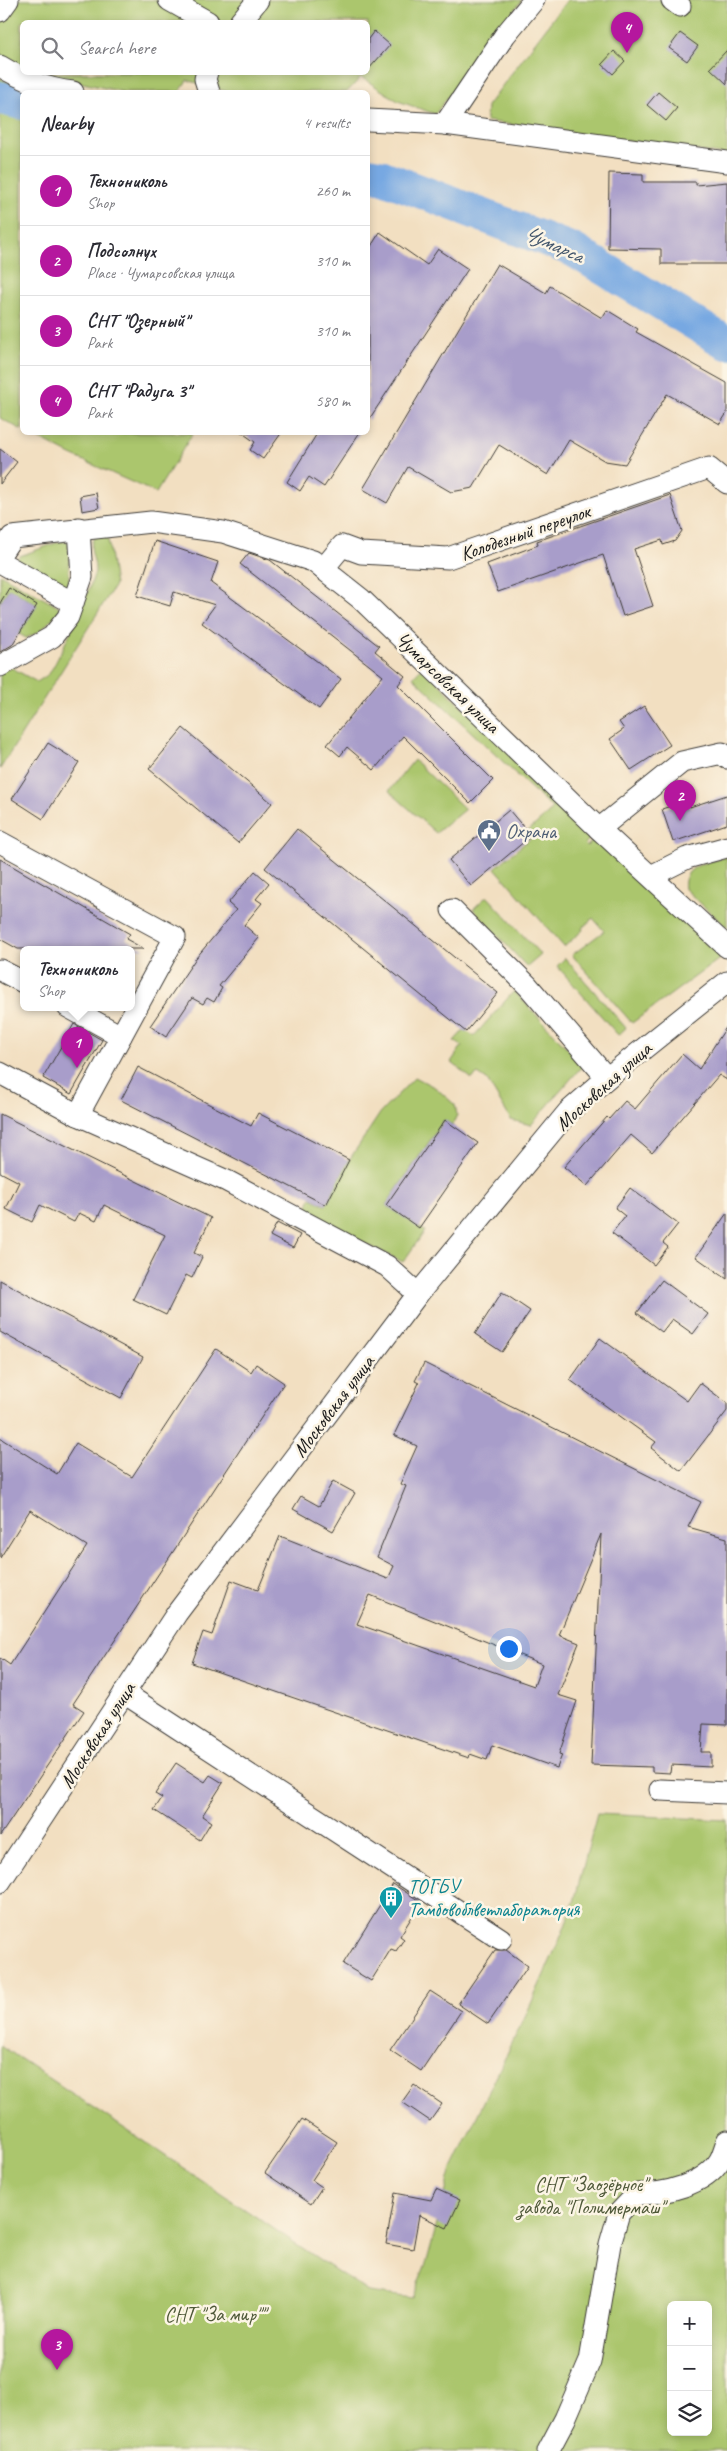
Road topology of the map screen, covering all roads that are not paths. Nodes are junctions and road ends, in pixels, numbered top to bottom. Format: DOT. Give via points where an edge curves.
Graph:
graph roads {
  1 [pos="8,0"];
  2 [pos="169,0"];
  3 [pos="258,0"];
  4 [pos="534,0"];
  5 [pos="0,12"];
  6 [pos="204,20"];
  7 [pos="242,20"];
  8 [pos="0,66"];
  9 [pos="206,75"];
  10 [pos="60,90"];
  11 [pos="208,90"];
  12 [pos="370,120"];
  13 [pos="445,124"];
  14 [pos="727,162"];
  15 [pos="727,483"];
  16 [pos="79,528"];
  17 [pos="6,534"];
  18 [pos="0,555"];
  19 [pos="0,562"];
  20 [pos="323,569"];
  21 [pos="73,603"];
  22 [pos="0,666"];
  23 [pos="727,758"];
  24 [pos="599,829"];
  25 [pos="0,842"];
  26 [pos="727,846"];
  27 [pos="651,876"];
  28 [pos="452,910"];
  29 [pos="727,947"];
  30 [pos="0,970"];
  31 [pos="20,980"];
  32 [pos="727,982"];
  33 [pos="135,1010"];
  34 [pos="75,1011"];
  35 [pos="135,1011"];
  36 [pos="121,1036"];
  37 [pos="0,1073"];
  38 [pos="607,1078"];
  39 [pos="78,1115"];
  40 [pos="418,1294"];
  41 [pos="124,1693"];
  42 [pos="660,1790"];
  43 [pos="727,1793"];
  44 [pos="0,1882"];
  45 [pos="501,1939"];
  46 [pos="727,2142"];
  47 [pos="548,2451"];
  1 -- 5 [label="street"];
  2 -- 6 [label="street"];
  3 -- 7 [label="street"];
  4 -- 13 [label="street" via="505,35"];
  8 -- 10 [label="street" via="17,76"];
  9 -- 11 [label="street"];
  12 -- 13 [label="street"];
  13 -- 14 [label="street"];
  15 -- 20 [label="street, Колодезный переулок" via="708,468 448,558 361,553 342,546"];
  16 -- 17 [label="street, Чумарсовская улица"];
  16 -- 20 [label="street, Чумарсовская улица" via="151,522 223,532 313,561"];
  16 -- 21 [label="street" via="82,578"];
  17 -- 18 [label="street"];
  19 -- 21 [label="street"];
  20 -- 24 [label="street, Чумарсовская улица" via="361,599"];
  21 -- 22 [label="street" via="68,617 52,638"];
  23 -- 24 [label="street" via="722,753 682,762"];
  24 -- 27 [label="street, Чумарсовская улица"];
  25 -- 33 [label="street" via="175,937"];
  26 -- 27 [label="street" via="687,858"];
  27 -- 29 [label="street, Чумарсовская улица"];
  28 -- 38 [label="street" via="528,986"];
  30 -- 31 [label="street"];
  32 -- 38 [label="street, Московская улица"];
  34 -- 36 [label="street"];
  35 -- 36 [label="street"];
  36 -- 39 [label="street"];
  37 -- 39 [label="street"];
  38 -- 40 [label="street, Московская улица" via="568,1112"];
  39 -- 40 [label="street" via="227,1181 387,1266"];
  40 -- 41 [label="street, Московская улица" via="177,1613"];
  41 -- 44 [label="street, Московская улица"];
  41 -- 45 [label="street"];
  42 -- 43 [label="street"];
  46 -- 47 [label="street" via="720,2161 698,2180 659,2194 637,2194 620,2213 610,2244 590,2362"];
}
